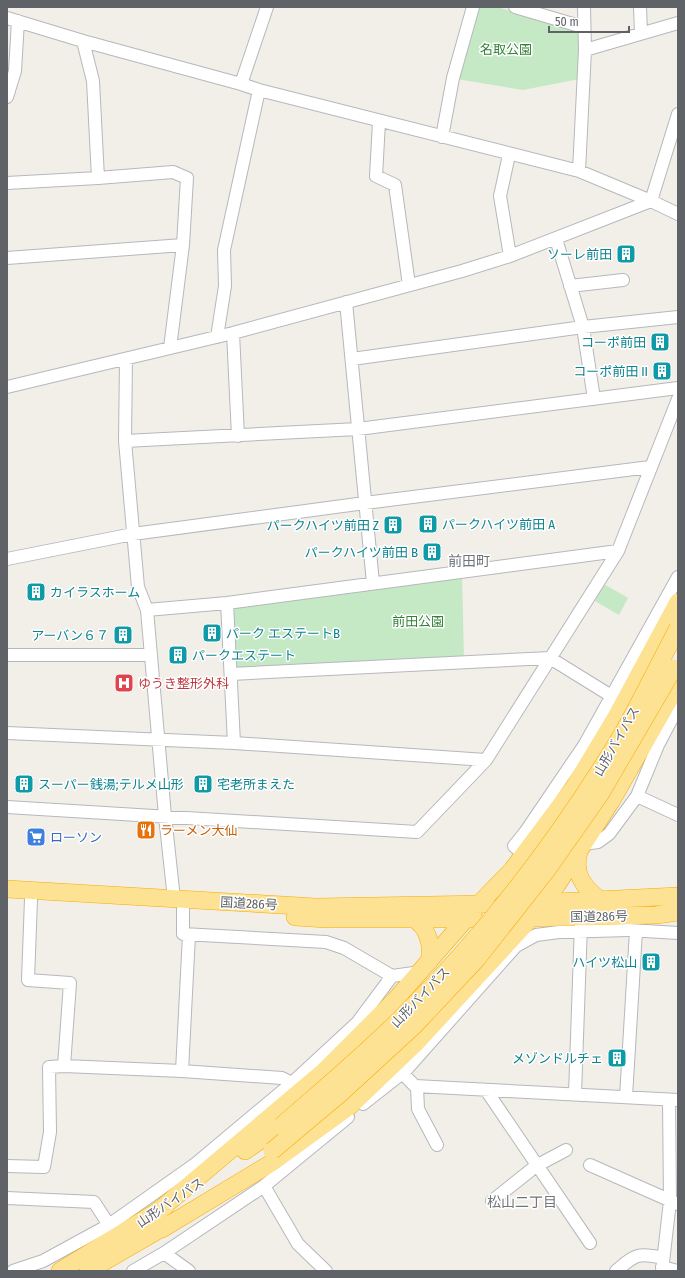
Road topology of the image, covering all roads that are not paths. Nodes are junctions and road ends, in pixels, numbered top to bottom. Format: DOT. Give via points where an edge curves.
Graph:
graph roads {
  1 [pos="267,7"];
  2 [pos="473,7"];
  3 [pos="516,7"];
  4 [pos="584,7"];
  5 [pos="640,7"];
  6 [pos="13,19"];
  7 [pos="678,23"];
  8 [pos="583,27"];
  9 [pos="641,33"];
  10 [pos="83,41"];
  11 [pos="585,50"];
  12 [pos="241,84"];
  13 [pos="259,90"];
  14 [pos="7,97"];
  15 [pos="678,114"];
  16 [pos="379,122"];
  17 [pos="442,137"];
  18 [pos="509,155"];
  19 [pos="579,171"];
  20 [pos="98,178"];
  21 [pos="7,183"];
  22 [pos="651,201"];
  23 [pos="678,214"];
  24 [pos="556,239"];
  25 [pos="183,245"];
  26 [pos="510,256"];
  27 [pos="7,258"];
  28 [pos="623,280"];
  29 [pos="408,285"];
  30 [pos="570,286"];
  31 [pos="346,302"];
  32 [pos="678,317"];
  33 [pos="583,327"];
  34 [pos="233,333"];
  35 [pos="217,337"];
  36 [pos="170,348"];
  37 [pos="126,359"];
  38 [pos="352,359"];
  39 [pos="7,387"];
  40 [pos="678,388"];
  41 [pos="594,399"];
  42 [pos="678,400"];
  43 [pos="358,429"];
  44 [pos="238,436"];
  45 [pos="125,441"];
  46 [pos="650,467"];
  47 [pos="365,502"];
  48 [pos="133,534"];
  49 [pos="618,551"];
  50 [pos="7,559"];
  51 [pos="678,577"];
  52 [pos="373,583"];
  53 [pos="678,602"];
  54 [pos="227,603"];
  55 [pos="147,610"];
  56 [pos="678,627"];
  57 [pos="7,655"];
  58 [pos="151,655"];
  59 [pos="550,658"];
  60 [pos="677,671"];
  61 [pos="230,674"];
  62 [pos="613,697"];
  63 [pos="678,707"];
  64 [pos="7,733"];
  65 [pos="159,741"];
  66 [pos="234,743"];
  67 [pos="486,760"];
  68 [pos="637,796"];
  69 [pos="7,807"];
  70 [pos="678,815"];
  71 [pos="165,816"];
  72 [pos="582,847"];
  73 [pos="524,855"];
  74 [pos="7,889"];
  75 [pos="678,896"];
  76 [pos="7,897"];
  77 [pos="31,899"];
  78 [pos="599,900"];
  79 [pos="179,904"];
  80 [pos="531,910"];
  81 [pos="479,911"];
  82 [pos="678,912"];
  83 [pos="603,917"];
  84 [pos="412,918"];
  85 [pos="581,925"];
  86 [pos="632,931"];
  87 [pos="678,933"];
  88 [pos="190,935"];
  89 [pos="425,967"];
  90 [pos="392,976"];
  91 [pos="64,1066"];
  92 [pos="182,1071"];
  93 [pos="400,1072"];
  94 [pos="292,1083"];
  95 [pos="416,1087"];
  96 [pos="486,1090"];
  97 [pos="575,1094"];
  98 [pos="626,1097"];
  99 [pos="674,1100"];
  100 [pos="437,1145"];
  101 [pos="566,1150"];
  102 [pos="590,1165"];
  103 [pos="7,1166"];
  104 [pos="536,1166"];
  105 [pos="264,1186"];
  106 [pos="7,1198"];
  107 [pos="492,1201"];
  108 [pos="674,1202"];
  109 [pos="157,1212"];
  110 [pos="109,1225"];
  111 [pos="162,1229"];
  112 [pos="590,1243"];
  113 [pos="164,1253"];
  114 [pos="662,1265"];
  115 [pos="13,1271"];
  116 [pos="60,1271"];
  117 [pos="88,1271"];
  118 [pos="133,1271"];
  119 [pos="189,1271"];
  120 [pos="326,1271"];
  121 [pos="616,1271"];
  122 [pos="678,1271"];
  1 -- 12 [label="street"];
  2 -- 17 [label="street" via="453,78"];
  3 -- 8 [label="street"];
  4 -- 8 [label="street"];
  5 -- 9 [label="street"];
  6 -- 10 [label="street"];
  6 -- 14 [label="street" via="15,71"];
  7 -- 9 [label="street"];
  8 -- 11 [label="street"];
  9 -- 11 [label="street"];
  10 -- 12 [label="street"];
  10 -- 20 [label="street" via="94,81"];
  11 -- 19 [label="street"];
  12 -- 13 [label="street"];
  13 -- 16 [label="street"];
  13 -- 35 [label="street" via="224,250 226,286"];
  15 -- 22 [label="street"];
  16 -- 17 [label="street"];
  16 -- 29 [label="street" via="376,176 395,184"];
  17 -- 18 [label="street"];
  18 -- 19 [label="street"];
  18 -- 26 [label="street" via="500,196"];
  19 -- 22 [label="street"];
  20 -- 21 [label="street"];
  20 -- 25 [label="street" via="173,172 187,178"];
  22 -- 23 [label="street"];
  22 -- 24 [label="street"];
  24 -- 26 [label="street"];
  24 -- 30 [label="street"];
  25 -- 27 [label="street"];
  25 -- 36 [label="street"];
  26 -- 29 [label="street"];
  28 -- 30 [label="street"];
  29 -- 31 [label="street"];
  30 -- 33 [label="street"];
  31 -- 34 [label="street"];
  31 -- 38 [label="street"];
  32 -- 33 [label="street"];
  33 -- 38 [label="street"];
  33 -- 41 [label="street"];
  34 -- 35 [label="street"];
  34 -- 44 [label="street"];
  35 -- 36 [label="street"];
  36 -- 37 [label="street"];
  37 -- 39 [label="street"];
  37 -- 45 [label="street"];
  38 -- 43 [label="street"];
  40 -- 41 [label="street"];
  41 -- 43 [label="street"];
  42 -- 46 [label="street"];
  43 -- 44 [label="street"];
  43 -- 47 [label="street"];
  44 -- 45 [label="street"];
  45 -- 48 [label="street"];
  46 -- 47 [label="street"];
  46 -- 49 [label="street"];
  47 -- 48 [label="street"];
  47 -- 52 [label="street"];
  48 -- 50 [label="street"];
  48 -- 55 [label="street" via="138,587"];
  49 -- 52 [label="street"];
  49 -- 59 [label="street"];
  51 -- 62 [label="street"];
  52 -- 54 [label="street"];
  53 -- 73 [label="highway" via="616,717 574,787"];
  54 -- 55 [label="street"];
  54 -- 61 [label="street"];
  55 -- 58 [label="street"];
  56 -- 109 [label="highway, 山形バイパス, bridge" via="620,736 587,790 515,890 465,950 401,1019 281,1126"];
  57 -- 58 [label="street"];
  58 -- 65 [label="street"];
  59 -- 61 [label="street"];
  59 -- 62 [label="street"];
  59 -- 67 [label="street"];
  60 -- 72 [label="highway" via="612,800"];
  60 -- 111 [label="highway, 山形バイパス, bridge" via="601,793 547,870 477,959 415,1025 341,1093 272,1151"];
  61 -- 66 [label="street"];
  62 -- 73 [label="street" via="585,744 514,846"];
  63 -- 68 [label="street" via="658,745"];
  64 -- 65 [label="street"];
  65 -- 66 [label="street"];
  65 -- 71 [label="street"];
  66 -- 67 [label="street"];
  67 -- 71 [label="street" via="417,832"];
  68 -- 70 [label="street"];
  68 -- 72 [label="street" via="609,834 598,842"];
  69 -- 71 [label="street"];
  71 -- 79 [label="street"];
  72 -- 78 [label="highway" via="576,862 577,872 582,883"];
  72 -- 80 [label="highway" via="557,885"];
  73 -- 81 [label="highway"];
  74 -- 79 [label="highway, 国道286号"];
  75 -- 78 [label="highway, 国道286号"];
  76 -- 77 [label="highway, 国道286号"];
  77 -- 79 [label="highway, 国道286号"];
  77 -- 91 [label="street" via="28,980 70,983"];
  78 -- 80 [label="highway, 国道286号"];
  79 -- 81 [label="highway, 国道286号"];
  79 -- 84 [label="highway, 国道286号" via="327,919"];
  79 -- 88 [label="street" via="183,934"];
  80 -- 85 [label="highway, 国道286号"];
  80 -- 111 [label="highway" via="416,1042 350,1106 273,1162"];
  81 -- 84 [label="highway, 国道286号"];
  81 -- 89 [label="highway"];
  82 -- 83 [label="highway, 国道286号"];
  83 -- 85 [label="highway, 国道286号"];
  83 -- 86 [label="street"];
  84 -- 89 [label="highway" via="420,922 427,936 431,954"];
  85 -- 86 [label="street"];
  85 -- 93 [label="street" via="536,935 516,946 405,1071"];
  85 -- 97 [label="street"];
  86 -- 87 [label="street"];
  86 -- 98 [label="street"];
  88 -- 90 [label="street" via="326,942 344,948"];
  88 -- 92 [label="street"];
  89 -- 90 [label="street"];
  89 -- 109 [label="highway" via="323,1072"];
  90 -- 94 [label="street" via="357,1023"];
  91 -- 92 [label="street"];
  91 -- 103 [label="street" via="49,1067 50,1132 44,1167"];
  92 -- 94 [label="street" via="282,1078"];
  93 -- 95 [label="street"];
  93 -- 105 [label="street"];
  94 -- 110 [label="street" via="194,1165"];
  95 -- 96 [label="street"];
  95 -- 100 [label="street" via="418,1109"];
  96 -- 97 [label="street"];
  96 -- 104 [label="street"];
  97 -- 98 [label="street"];
  98 -- 99 [label="street"];
  99 -- 108 [label="street"];
  101 -- 104 [label="street"];
  102 -- 108 [label="street"];
  104 -- 107 [label="street"];
  104 -- 112 [label="street"];
  105 -- 113 [label="street"];
  105 -- 120 [label="street" via="298,1244"];
  106 -- 110 [label="street" via="94,1202"];
  108 -- 114 [label="street"];
  109 -- 116 [label="highway, 山形バイパス"];
  110 -- 115 [label="street" via="43,1262"];
  111 -- 117 [label="highway, 山形バイパス"];
  113 -- 118 [label="street"];
  113 -- 119 [label="street"];
  114 -- 121 [label="street" via="648,1254 633,1256"];
  114 -- 122 [label="street"];
}
